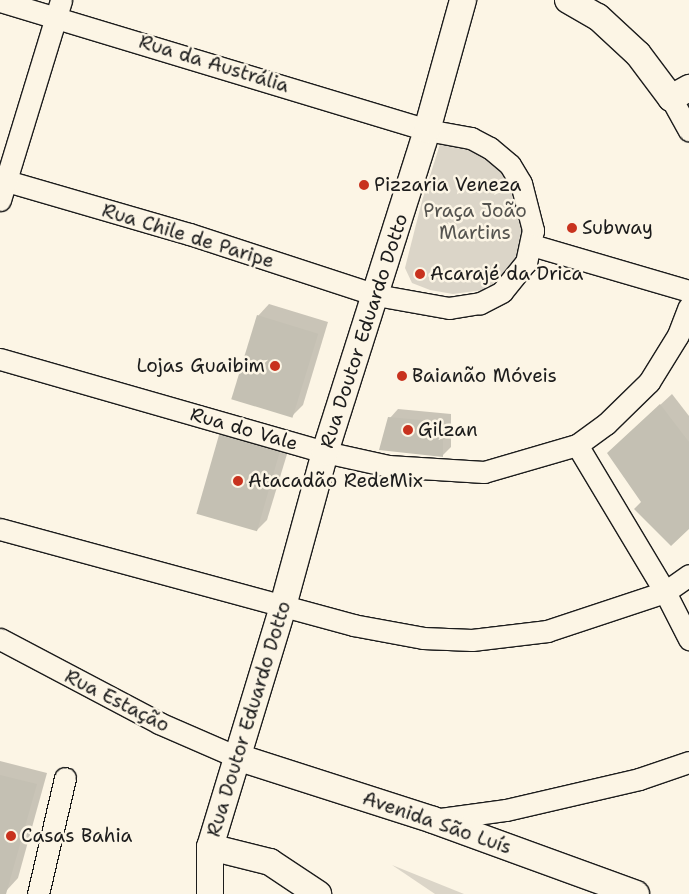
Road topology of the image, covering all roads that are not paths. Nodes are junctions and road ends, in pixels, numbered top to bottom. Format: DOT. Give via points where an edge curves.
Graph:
graph roads {
  1 [pos="463,0"];
  2 [pos="568,0"];
  3 [pos="0,1"];
  4 [pos="59,8"];
  5 [pos="680,93"];
  6 [pos="427,130"];
  7 [pos="689,130"];
  8 [pos="2,187"];
  9 [pos="532,245"];
  10 [pos="689,291"];
  11 [pos="376,295"];
  12 [pos="689,307"];
  13 [pos="0,358"];
  14 [pos="577,445"];
  15 [pos="325,452"];
  16 [pos="0,529"];
  17 [pos="689,575"];
  18 [pos="665,592"];
  19 [pos="284,606"];
  20 [pos="0,639"];
  21 [pos="689,639"];
  22 [pos="237,757"];
  23 [pos="689,762"];
  24 [pos="65,778"];
  25 [pos="506,810"];
  26 [pos="432,820"];
  27 [pos="490,840"];
  28 [pos="210,847"];
  29 [pos="38,894"];
  30 [pos="210,894"];
  31 [pos="318,894"];
  32 [pos="636,894"];
  1 -- 6 [label="main road, Rua Doutor Eduardo Dotto"];
  2 -- 5 [label="main road" via="598,17"];
  3 -- 4 [label="street, Rua da Austrália"];
  4 -- 6 [label="street, Rua da Austrália"];
  4 -- 8 [label="street"];
  5 -- 7 [label="street"];
  6 -- 9 [label="street" via="470,138 490,148 510,165 531,214"];
  6 -- 11 [label="main road, Rua Doutor Eduardo Dotto"];
  8 -- 11 [label="street, Rua Chile de Paripe" via="189,234"];
  9 -- 10 [label="street"];
  9 -- 11 [label="street" via="515,278 502,292 480,303 449,308"];
  11 -- 15 [label="main road, Rua Doutor Eduardo Dotto"];
  12 -- 14 [label="street, Rua do Vale" via="678,335 648,382 606,424"];
  13 -- 15 [label="street, Rua do Vale"];
  14 -- 15 [label="street, Rua do Vale" via="484,472 388,466"];
  14 -- 18 [label="street"];
  15 -- 19 [label="main road, Rua Doutor Eduardo Dotto"];
  16 -- 19 [label="street"];
  17 -- 18 [label="street"];
  18 -- 19 [label="street" via="547,631 472,640 396,633"];
  18 -- 21 [label="street"];
  19 -- 22 [label="main road, Rua Doutor Eduardo Dotto"];
  20 -- 22 [label="street, Rua Estação" via="159,723"];
  22 -- 26 [label="main road, Avenida São Luís"];
  22 -- 28 [label="main road, Rua Doutor Eduardo Dotto"];
  23 -- 25 [label="street" via="638,779"];
  24 -- 29 [label="street"];
  25 -- 26 [label="street"];
  25 -- 27 [label="street" via="499,816"];
  26 -- 27 [label="main road, Avenida São Luís"];
  27 -- 32 [label="main road, Avenida São Luís"];
  28 -- 30 [label="main road, Rua Doutor Eduardo Dotto"];
  28 -- 31 [label="main road" via="270,862"];
}
